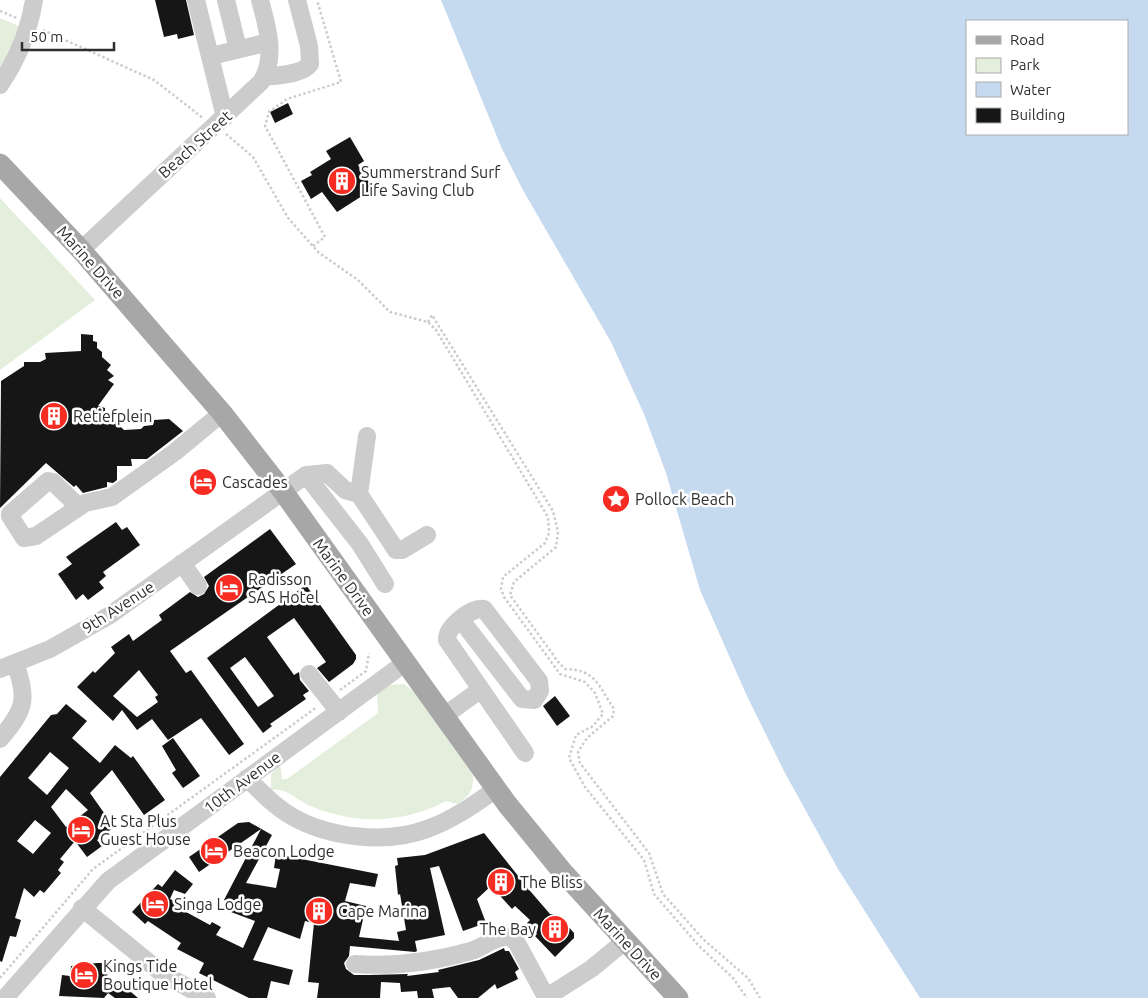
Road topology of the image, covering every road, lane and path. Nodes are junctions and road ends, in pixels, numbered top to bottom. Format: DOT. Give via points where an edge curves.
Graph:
graph roads {
  1 [pos="34,0"];
  2 [pos="196,0"];
  3 [pos="226,0"];
  4 [pos="260,0"];
  5 [pos="297,0"];
  6 [pos="317,0"];
  7 [pos="0,11"];
  8 [pos="30,24"];
  9 [pos="269,42"];
  10 [pos="238,49"];
  11 [pos="211,56"];
  12 [pos="264,77"];
  13 [pos="0,85"];
  14 [pos="220,122"];
  15 [pos="0,164"];
  16 [pos="313,246"];
  17 [pos="81,250"];
  18 [pos="428,322"];
  19 [pos="222,413"];
  20 [pos="367,436"];
  21 [pos="306,475"];
  22 [pos="282,490"];
  23 [pos="359,494"];
  24 [pos="79,507"];
  25 [pos="427,535"];
  26 [pos="182,563"];
  27 [pos="385,584"];
  28 [pos="198,586"];
  29 [pos="461,620"];
  30 [pos="406,662"];
  31 [pos="7,667"];
  32 [pos="309,674"];
  33 [pos="480,690"];
  34 [pos="444,716"];
  35 [pos="333,720"];
  36 [pos="0,739"];
  37 [pos="525,753"];
  38 [pos="247,778"];
  39 [pos="496,789"];
  40 [pos="82,908"];
  41 [pos="625,941"];
  42 [pos="355,964"];
  43 [pos="5,998"];
  44 [pos="208,998"];
  45 [pos="545,998"];
  46 [pos="678,998"];
  47 [pos="748,998"];
  48 [pos="760,998"];
  1 -- 8 [label="street"];
  2 -- 11 [label="street"];
  3 -- 10 [label="street"];
  4 -- 9 [label="street"];
  5 -- 12 [label="street" via="309,46 310,64 297,72"];
  6 -- 16 [label="path" via="341,82 287,100 269,112 265,126 325,237"];
  7 -- 8 [label="path"];
  8 -- 13 [label="street"];
  8 -- 14 [label="path" via="154,80"];
  9 -- 10 [label="street"];
  9 -- 12 [label="street" via="270,54"];
  10 -- 11 [label="street"];
  11 -- 14 [label="street"];
  12 -- 14 [label="street, Beach Street"];
  14 -- 16 [label="path" via="253,157 288,218"];
  14 -- 17 [label="street, Beach Street"];
  15 -- 17 [label="main road, Marine Drive"];
  16 -- 18 [label="path" via="358,280 390,312"];
  17 -- 19 [label="main road, Marine Drive"];
  18 -- 47 [label="path" via="436,330 548,518 549,532 545,543 503,577 501,589 560,674 585,682 596,693 603,714 593,726 576,735 569,758 585,787 644,860 654,894"];
  18 -- 48 [label="path" via="432,315 552,511 558,532 556,547 514,582 510,595 559,663 565,669 581,670 594,678 614,709 612,716 587,738 578,752 580,763 649,853 663,894 704,940 748,978"];
  19 -- 22 [label="main road, Marine Drive"];
  19 -- 24 [label="street" via="112,497"];
  20 -- 23 [label="street"];
  21 -- 22 [label="street, 9th Avenue"];
  21 -- 23 [label="street" via="327,473 345,490"];
  21 -- 27 [label="street" via="360,544"];
  22 -- 26 [label="street, 9th Avenue"];
  22 -- 30 [label="main road, Marine Drive"];
  23 -- 25 [label="street" via="396,550 402,550"];
  26 -- 28 [label="street"];
  26 -- 31 [label="street, 9th Avenue" via="93,625 50,649"];
  29 -- 29 [label="street" via="478,609 488,613 539,681 540,691 534,700 524,700 519,696"];
  29 -- 33 [label="street" via="450,629 447,638"];
  30 -- 34 [label="main road, Marine Drive"];
  30 -- 35 [label="street, 10th Avenue"];
  31 -- 36 [label="street, 9th Avenue" via="22,686 23,702 16,719"];
  32 -- 35 [label="street"];
  33 -- 34 [label="street"];
  33 -- 37 [label="street"];
  34 -- 39 [label="main road, Marine Drive"];
  35 -- 38 [label="street, 10th Avenue"];
  38 -- 39 [label="street" via="277,806 302,821 337,833 408,834 427,829 453,817"];
  38 -- 40 [label="street, 10th Avenue" via="119,871"];
  39 -- 41 [label="main road, Marine Drive" via="555,863"];
  40 -- 43 [label="street, 10th Avenue"];
  40 -- 44 [label="street" via="163,974"];
  41 -- 45 [label="street" via="591,969"];
  41 -- 46 [label="main road, Marine Drive"];
  42 -- 45 [label="street" via="403,965 471,950 501,937 511,938 518,945"];
}
